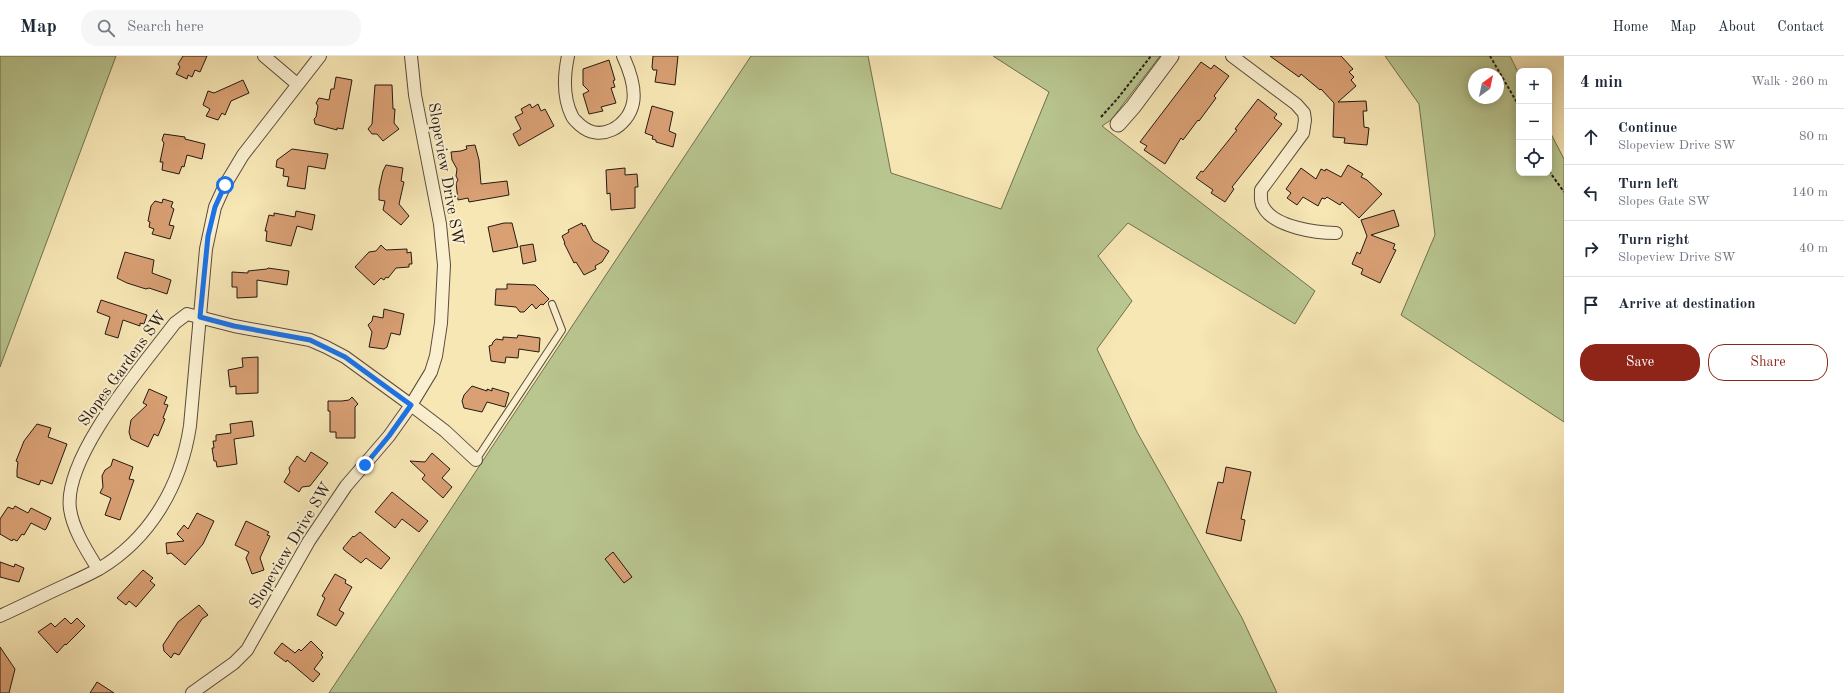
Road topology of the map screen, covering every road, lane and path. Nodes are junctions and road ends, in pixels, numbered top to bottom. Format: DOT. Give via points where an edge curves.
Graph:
graph roads {
  1 [pos="264,56"];
  2 [pos="320,56"];
  3 [pos="411,56"];
  4 [pos="568,56"];
  5 [pos="623,56"];
  6 [pos="1151,56"];
  7 [pos="1171,56"];
  8 [pos="1232,56"];
  9 [pos="1490,56"];
  10 [pos="297,84"];
  11 [pos="1518,104"];
  12 [pos="1101,117"];
  13 [pos="1118,124"];
  14 [pos="1552,175"];
  15 [pos="1564,192"];
  16 [pos="1336,234"];
  17 [pos="552,304"];
  18 [pos="200,317"];
  19 [pos="411,405"];
  20 [pos="476,460"];
  21 [pos="98,569"];
  22 [pos="0,616"];
  23 [pos="192,693"];
  1 -- 10 [label="street"];
  2 -- 10 [label="street"];
  3 -- 19 [label="street, Slopeview Drive SW" via="415,95 440,224 444,264 441,323 436,356 431,372"];
  4 -- 5 [label="street" via="564,80 572,117 584,128 594,132 608,132 619,128 627,118 633,103 629,70"];
  6 -- 12 [label="path"];
  7 -- 13 [label="street"];
  8 -- 16 [label="street" via="1296,104 1304,113 1303,133 1261,190 1263,208 1272,216 1297,227 1317,233"];
  9 -- 11 [label="path"];
  10 -- 18 [label="street" via="243,155 215,207 206,249"];
  14 -- 15 [label="path"];
  17 -- 20 [label="lane" via="562,330"];
  18 -- 19 [label="street, Slopes Gardens SW" via="310,340 345,357"];
  18 -- 21 [label="street" via="190,426 182,467 164,502 144,532 120,554"];
  18 -- 21 [label="street, Slopes Gardens SW" via="187,314 175,322 104,416 80,461 73,482 70,508 82,542"];
  19 -- 20 [label="street, Slopes Gardens SW" via="445,431"];
  19 -- 23 [label="street, Slopeview Drive SW" via="389,436 346,486 324,518 247,650 234,663"];
  21 -- 22 [label="street"];
}
